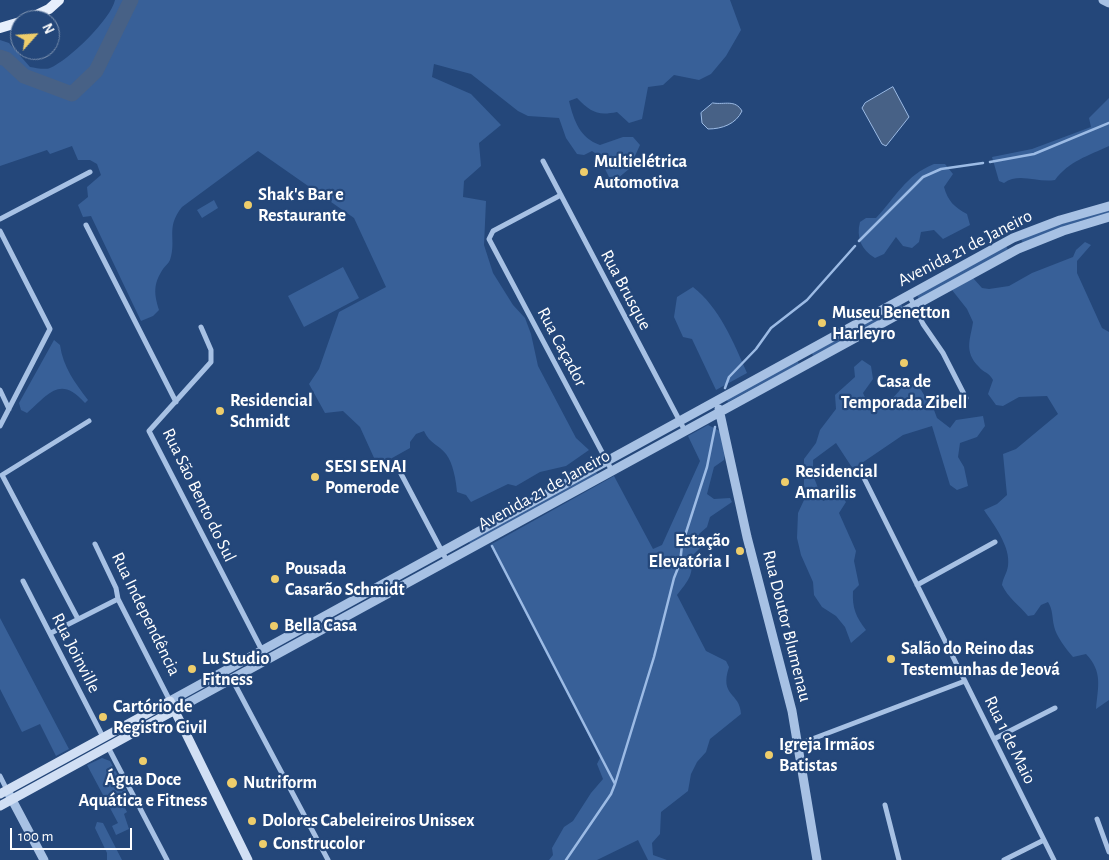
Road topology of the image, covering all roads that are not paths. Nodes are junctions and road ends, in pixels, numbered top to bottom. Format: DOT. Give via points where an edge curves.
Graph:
graph roads {
  1 [pos="59,0"];
  2 [pos="1103,0"];
  3 [pos="1109,3"];
  4 [pos="49,10"];
  5 [pos="543,161"];
  6 [pos="90,172"];
  7 [pos="561,195"];
  8 [pos="1109,206"];
  9 [pos="1109,217"];
  10 [pos="0,219"];
  11 [pos="86,225"];
  12 [pos="0,231"];
  13 [pos="1013,238"];
  14 [pos="1018,249"];
  15 [pos="909,296"];
  16 [pos="914,306"];
  17 [pos="201,327"];
  18 [pos="802,354"];
  19 [pos="808,364"];
  20 [pos="0,390"];
  21 [pos="966,398"];
  22 [pos="717,401"];
  23 [pos="176,402"];
  24 [pos="9,408"];
  25 [pos="719,412"];
  26 [pos="89,421"];
  27 [pos="680,421"];
  28 [pos="0,426"];
  29 [pos="685,431"];
  30 [pos="607,461"];
  31 [pos="398,468"];
  32 [pos="612,471"];
  33 [pos="861,472"];
  34 [pos="1,473"];
  35 [pos="995,542"];
  36 [pos="95,544"];
  37 [pos="442,552"];
  38 [pos="447,561"];
  39 [pos="23,580"];
  40 [pos="917,584"];
  41 [pos="118,599"];
  42 [pos="343,606"];
  43 [pos="348,616"];
  44 [pos="78,619"];
  45 [pos="51,633"];
  46 [pos="276,643"];
  47 [pos="262,650"];
  48 [pos="281,652"];
  49 [pos="267,660"];
  50 [pos="232,679"];
  51 [pos="965,681"];
  52 [pos="170,701"];
  53 [pos="1055,708"];
  54 [pos="175,710"];
  55 [pos="103,738"];
  56 [pos="994,739"];
  57 [pos="799,744"];
  58 [pos="108,747"];
  59 [pos="0,776"];
  60 [pos="4,792"];
  61 [pos="12,799"];
  62 [pos="885,805"];
  63 [pos="0,806"];
  64 [pos="1097,819"];
  65 [pos="1044,840"];
  66 [pos="1109,852"];
  67 [pos="44,860"];
  68 [pos="167,860"];
  69 [pos="248,860"];
  70 [pos="328,860"];
  71 [pos="817,860"];
  72 [pos="899,860"];
  73 [pos="1004,860"];
  74 [pos="1054,860"];
  1 -- 4 [label="main road"];
  2 -- 3 [label="street"];
  5 -- 7 [label="street, Rua Brusque"];
  6 -- 10 [label="street"];
  7 -- 27 [label="street, Rua Brusque"];
  7 -- 30 [label="street, Rua Caçador" via="493,231 489,236 490,242"];
  8 -- 13 [label="street, Avenida 21 de Janeiro"];
  9 -- 14 [label="street, Avenida 21 de Janeiro"];
  11 -- 23 [label="street"];
  12 -- 24 [label="street" via="50,329"];
  13 -- 14 [label="street"];
  13 -- 15 [label="street, Avenida 21 de Janeiro"];
  14 -- 16 [label="street, Avenida 21 de Janeiro"];
  15 -- 16 [label="street"];
  15 -- 18 [label="street, Avenida 21 de Janeiro"];
  16 -- 19 [label="street, Avenida 21 de Janeiro"];
  16 -- 21 [label="street"];
  17 -- 23 [label="street, Rua São Bento do Sul" via="211,350 211,362"];
  18 -- 19 [label="street"];
  18 -- 22 [label="street, Avenida 21 de Janeiro"];
  19 -- 25 [label="street, Avenida 21 de Janeiro"];
  20 -- 24 [label="street"];
  22 -- 25 [label="street, Rua Doutor Blumenau"];
  22 -- 27 [label="street, Avenida 21 de Janeiro"];
  23 -- 47 [label="street, Rua São Bento do Sul" via="149,431"];
  24 -- 28 [label="street"];
  25 -- 29 [label="street, Avenida 21 de Janeiro"];
  25 -- 57 [label="street, Rua Doutor Blumenau"];
  26 -- 34 [label="street"];
  27 -- 29 [label="street, Rua Brusque"];
  27 -- 30 [label="street, Avenida 21 de Janeiro"];
  29 -- 32 [label="street, Avenida 21 de Janeiro"];
  30 -- 32 [label="street, Rua Caçador"];
  30 -- 37 [label="street, Avenida 21 de Janeiro"];
  31 -- 37 [label="street"];
  32 -- 38 [label="street, Avenida 21 de Janeiro"];
  33 -- 40 [label="street, Rua 1 de Maio"];
  34 -- 44 [label="street"];
  35 -- 40 [label="street"];
  36 -- 41 [label="street, Rua Independência"];
  37 -- 38 [label="street"];
  37 -- 42 [label="street, Avenida 21 de Janeiro"];
  38 -- 43 [label="street, Avenida 21 de Janeiro"];
  39 -- 45 [label="street, Rua Joinville"];
  40 -- 51 [label="street, Rua 1 de Maio"];
  41 -- 44 [label="street"];
  41 -- 52 [label="street, Rua Independência"];
  42 -- 43 [label="street"];
  42 -- 46 [label="street, Avenida 21 de Janeiro"];
  43 -- 48 [label="street, Avenida 21 de Janeiro"];
  44 -- 45 [label="street"];
  45 -- 55 [label="street, Rua Joinville"];
  46 -- 47 [label="street, Avenida 21 de Janeiro"];
  46 -- 48 [label="street"];
  47 -- 49 [label="street, Rua São Bento do Sul"];
  47 -- 52 [label="street, Avenida 21 de Janeiro"];
  48 -- 49 [label="street, Avenida 21 de Janeiro"];
  49 -- 50 [label="street, Avenida 21 de Janeiro"];
  50 -- 54 [label="street, Avenida 21 de Janeiro"];
  50 -- 70 [label="street"];
  51 -- 56 [label="street, Rua 1 de Maio"];
  51 -- 57 [label="street"];
  52 -- 54 [label="main road, Rua Independência"];
  52 -- 55 [label="main road, Avenida 21 de Janeiro"];
  53 -- 56 [label="street"];
  54 -- 58 [label="main road, Avenida 21 de Janeiro"];
  54 -- 69 [label="main road, Rua Independência"];
  55 -- 58 [label="main road"];
  55 -- 60 [label="main road, Avenida 21 de Janeiro"];
  56 -- 65 [label="street, Rua 1 de Maio"];
  57 -- 71 [label="street, Rua Doutor Blumenau"];
  58 -- 61 [label="main road, Avenida 21 de Janeiro"];
  58 -- 68 [label="street"];
  59 -- 60 [label="street"];
  60 -- 61 [label="street"];
  61 -- 63 [label="main road, Avenida 21 de Janeiro"];
  61 -- 67 [label="street"];
  62 -- 72 [label="street"];
  64 -- 66 [label="street"];
  65 -- 73 [label="street"];
  65 -- 74 [label="street, Rua 1 de Maio"];
}
